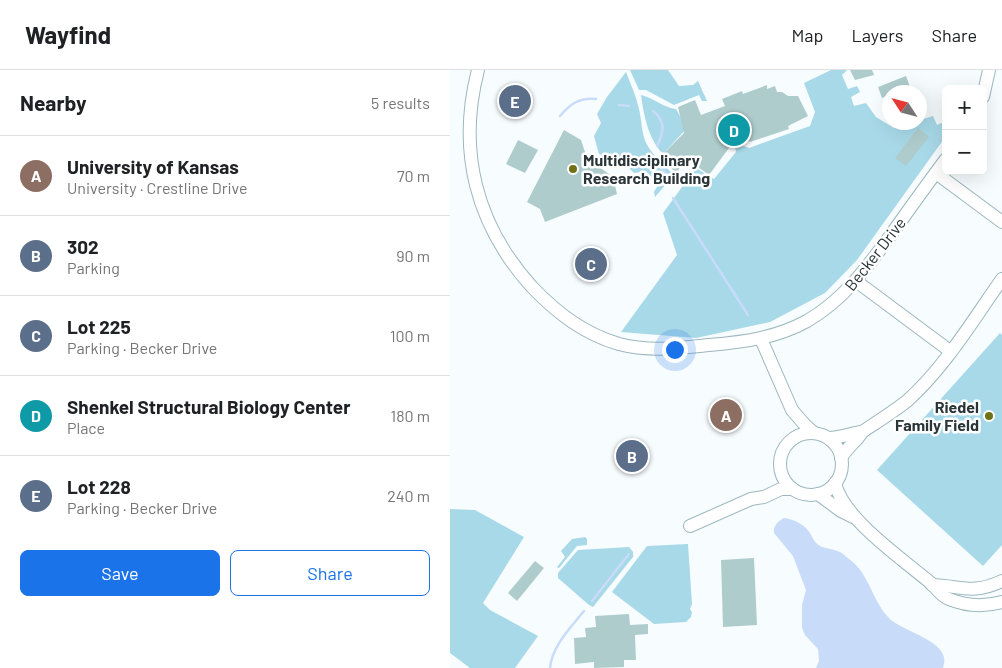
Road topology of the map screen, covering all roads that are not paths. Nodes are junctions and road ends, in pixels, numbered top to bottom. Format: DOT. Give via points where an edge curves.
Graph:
graph roads {
  1 [pos="478,70"];
  2 [pos="989,70"];
  3 [pos="986,85"];
  4 [pos="942,165"];
  5 [pos="936,173"];
  6 [pos="1002,222"];
  7 [pos="1002,279"];
  8 [pos="856,281"];
  9 [pos="761,339"];
  10 [pos="950,351"];
  11 [pos="792,410"];
  12 [pos="862,432"];
  13 [pos="814,433"];
  14 [pos="828,438"];
  15 [pos="789,442"];
  16 [pos="841,458"];
  17 [pos="781,468"];
  18 [pos="836,483"];
  19 [pos="794,489"];
  20 [pos="818,494"];
  21 [pos="751,499"];
  22 [pos="856,518"];
  23 [pos="690,526"];
  24 [pos="1002,581"];
  25 [pos="932,584"];
  26 [pos="1002,602"];
  1 -- 9 [label="street, Becker Drive" via="469,130 472,167 480,199 489,224 506,254 551,306 589,333 632,347 680,348"];
  2 -- 3 [label="street"];
  4 -- 5 [label="street, Becker Drive"];
  5 -- 6 [label="street"];
  5 -- 8 [label="street, Becker Drive"];
  7 -- 10 [label="street"];
  8 -- 9 [label="street, Becker Drive" via="814,316"];
  8 -- 10 [label="street"];
  9 -- 11 [label="street"];
  10 -- 12 [label="street" via="906,401"];
  11 -- 13 [label="street"];
  11 -- 15 [label="street"];
  12 -- 14 [label="street"];
  12 -- 16 [label="street"];
  13 -- 14 [label="street"];
  13 -- 15 [label="street" via="801,435"];
  14 -- 16 [label="street" via="839,450"];
  15 -- 17 [label="street" via="782,454"];
  16 -- 18 [label="street" via="842,466"];
  17 -- 19 [label="street" via="785,480"];
  17 -- 21 [label="street" via="774,482"];
  18 -- 20 [label="street"];
  18 -- 22 [label="street" via="840,498"];
  19 -- 20 [label="street" via="805,494"];
  19 -- 21 [label="street" via="781,489"];
  20 -- 22 [label="street"];
  21 -- 23 [label="street"];
  22 -- 25 [label="street"];
  24 -- 25 [label="street" via="972,589"];
  25 -- 26 [label="street" via="942,596 965,604 979,606"];
}
